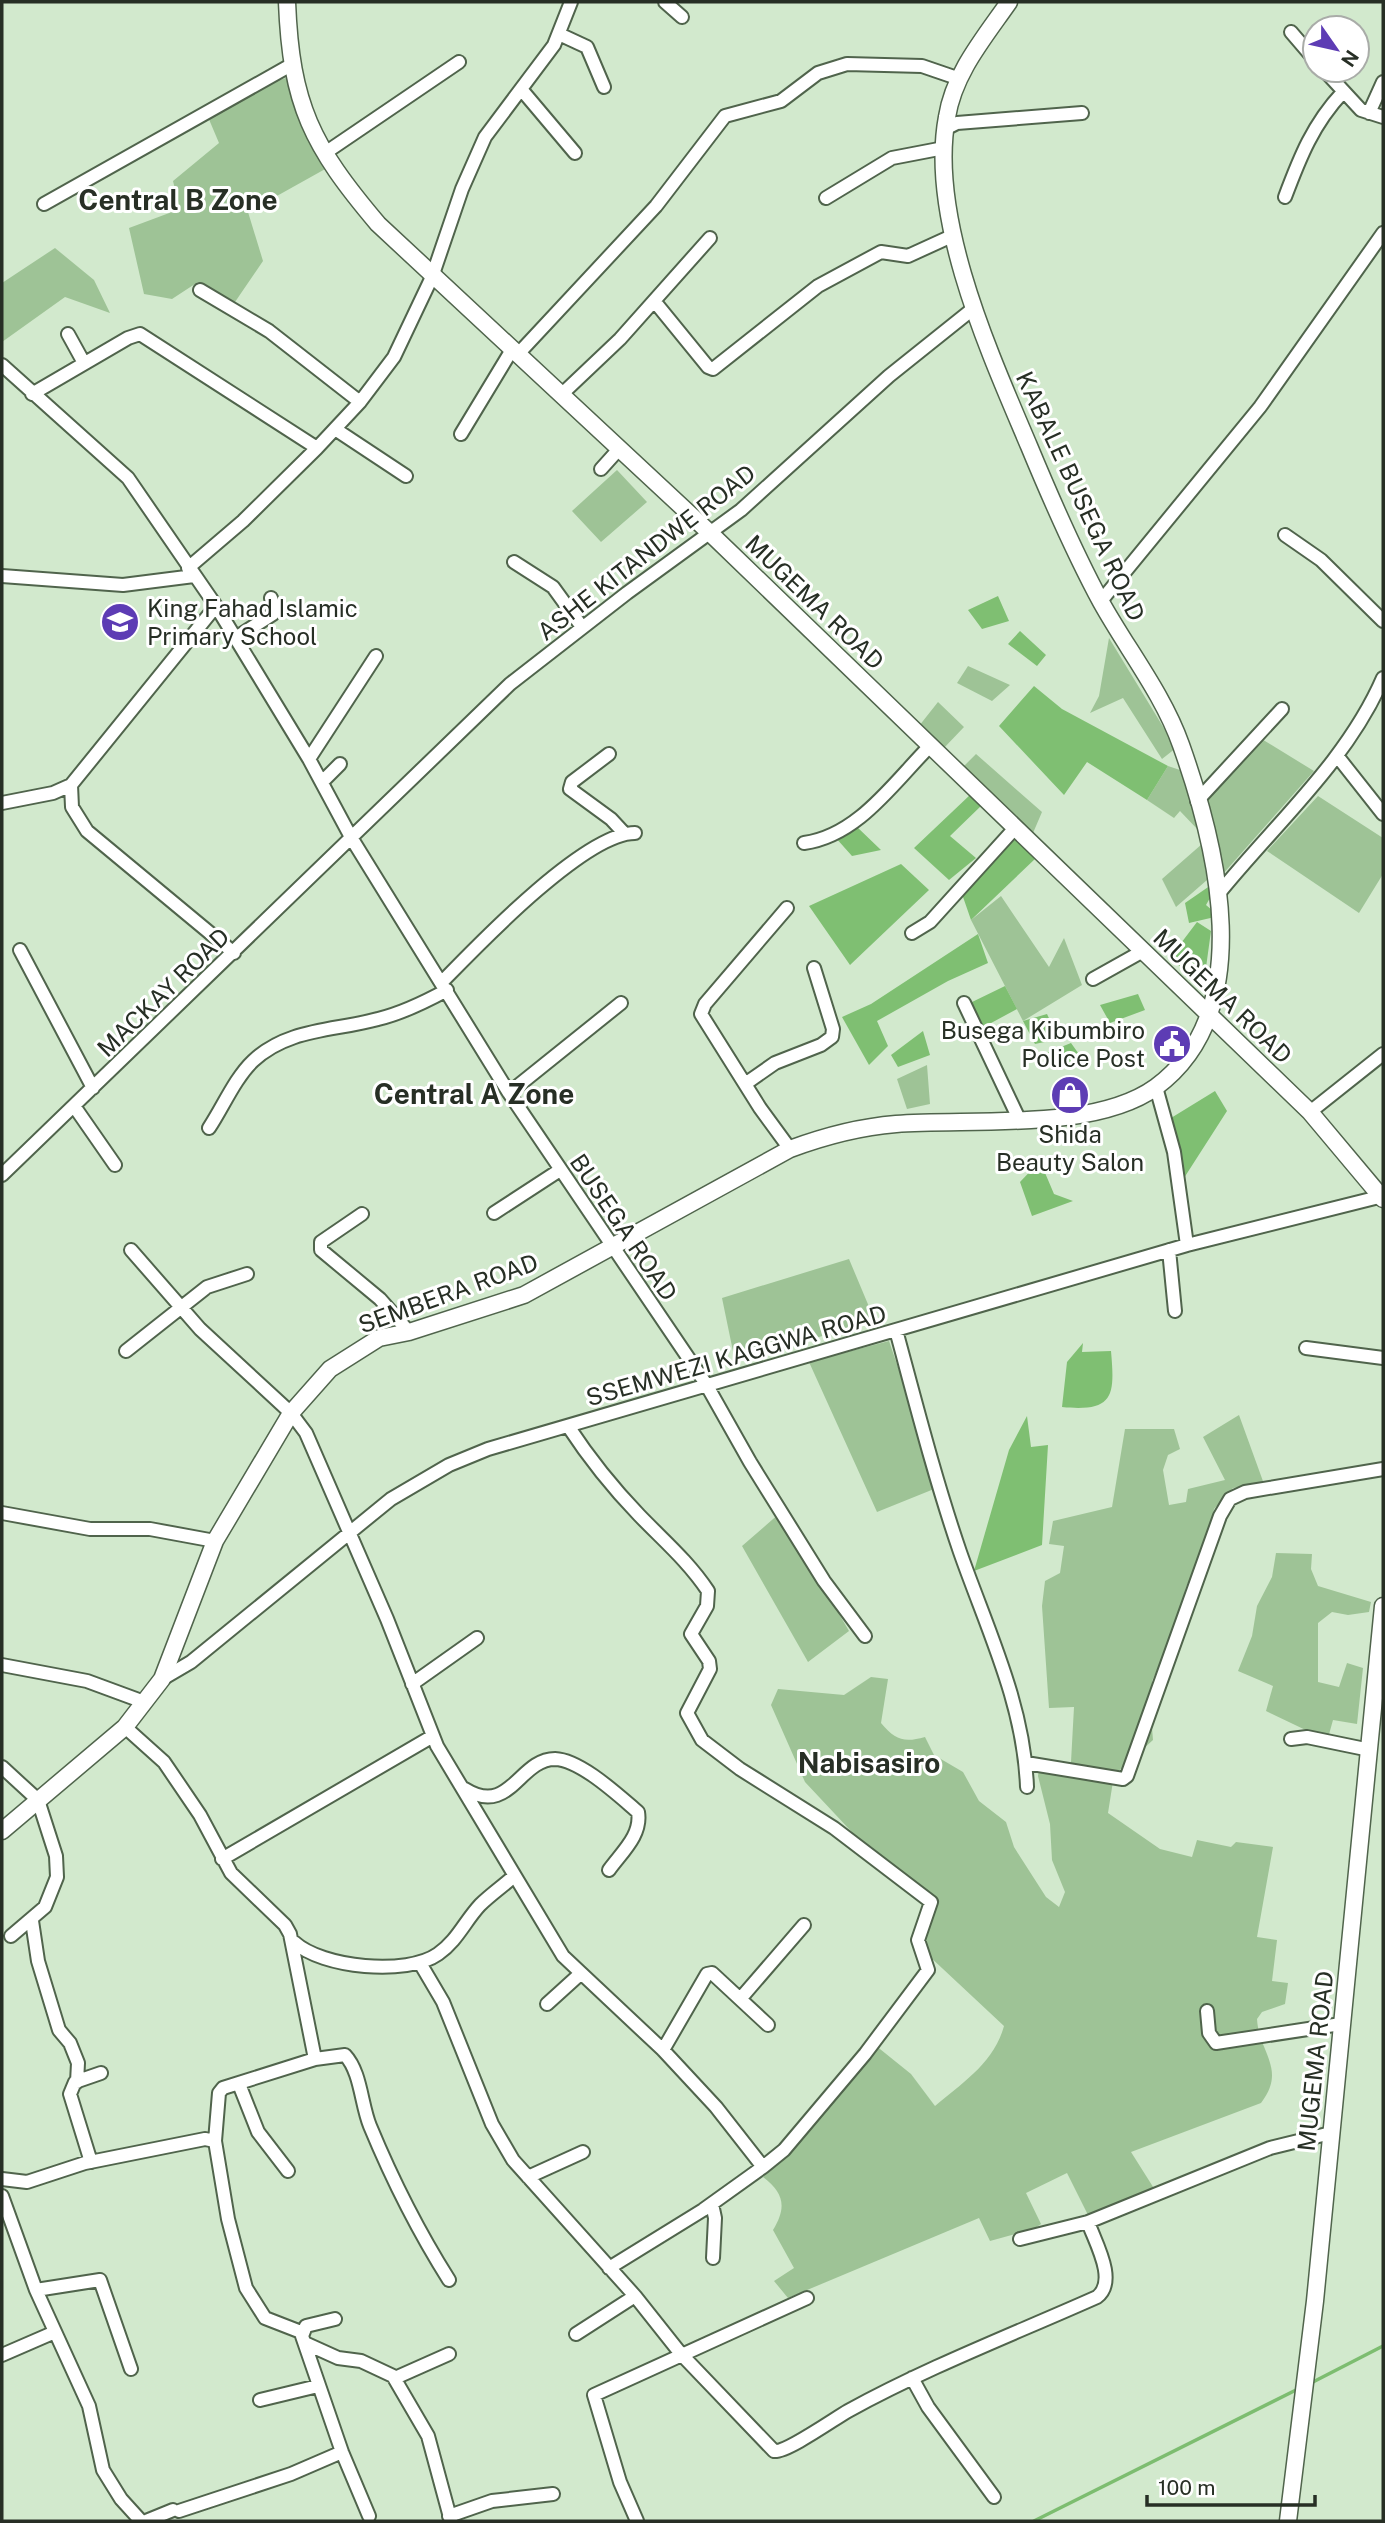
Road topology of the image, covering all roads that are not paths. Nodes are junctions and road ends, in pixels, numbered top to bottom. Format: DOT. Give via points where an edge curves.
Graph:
graph roads {
  1 [pos="287,2"];
  2 [pos="571,2"];
  3 [pos="665,2"];
  4 [pos="1009,2"];
  5 [pos="682,17"];
  6 [pos="1291,32"];
  7 [pos="559,34"];
  8 [pos="1301,44"];
  9 [pos="459,62"];
  10 [pos="291,65"];
  11 [pos="957,78"];
  12 [pos="1383,82"];
  13 [pos="1336,84"];
  14 [pos="604,87"];
  15 [pos="521,89"];
  16 [pos="1343,92"];
  17 [pos="1082,113"];
  18 [pos="1369,113"];
  19 [pos="1383,117"];
  20 [pos="945,129"];
  21 [pos="944,148"];
  22 [pos="324,153"];
  23 [pos="575,153"];
  24 [pos="1285,197"];
  25 [pos="826,198"];
  26 [pos="44,204"];
  27 [pos="1383,233"];
  28 [pos="954,235"];
  29 [pos="710,238"];
  30 [pos="432,277"];
  31 [pos="200,289"];
  32 [pos="655,302"];
  33 [pos="974,308"];
  34 [pos="68,334"];
  35 [pos="516,350"];
  36 [pos="84,363"];
  37 [pos="2,365"];
  38 [pos="32,394"];
  39 [pos="562,394"];
  40 [pos="360,402"];
  41 [pos="335,429"];
  42 [pos="461,434"];
  43 [pos="317,448"];
  44 [pos="619,449"];
  45 [pos="601,469"];
  46 [pos="406,476"];
  47 [pos="710,533"];
  48 [pos="1285,535"];
  49 [pos="514,562"];
  50 [pos="191,572"];
  51 [pos="2,576"];
  52 [pos="271,598"];
  53 [pos="1101,601"];
  54 [pos="216,606"];
  55 [pos="1383,621"];
  56 [pos="582,626"];
  57 [pos="237,637"];
  58 [pos="376,656"];
  59 [pos="1383,681"];
  60 [pos="1282,709"];
  61 [pos="930,746"];
  62 [pos="608,754"];
  63 [pos="1338,757"];
  64 [pos="309,759"];
  65 [pos="340,764"];
  66 [pos="322,782"];
  67 [pos="71,785"];
  68 [pos="1197,800"];
  69 [pos="2,803"];
  70 [pos="1383,814"];
  71 [pos="1015,828"];
  72 [pos="352,838"];
  73 [pos="804,843"];
  74 [pos="1220,891"];
  75 [pos="787,908"];
  76 [pos="912,933"];
  77 [pos="20,950"];
  78 [pos="1143,951"];
  79 [pos="234,953"];
  80 [pos="814,968"];
  81 [pos="1093,979"];
  82 [pos="445,986"];
  83 [pos="621,1003"];
  84 [pos="964,1003"];
  85 [pos="1209,1014"];
  86 [pos="1383,1054"];
  87 [pos="745,1084"];
  88 [pos="1156,1087"];
  89 [pos="93,1088"];
  90 [pos="509,1093"];
  91 [pos="74,1106"];
  92 [pos="1310,1112"];
  93 [pos="1018,1119"];
  94 [pos="209,1128"];
  95 [pos="790,1149"];
  96 [pos="115,1165"];
  97 [pos="560,1170"];
  98 [pos="2,1175"];
  99 [pos="1383,1197"];
  100 [pos="494,1213"];
  101 [pos="362,1214"];
  102 [pos="1187,1245"];
  103 [pos="613,1246"];
  104 [pos="131,1250"];
  105 [pos="1169,1250"];
  106 [pos="247,1274"];
  107 [pos="181,1309"];
  108 [pos="1175,1311"];
  109 [pos="896,1330"];
  110 [pos="409,1332"];
  111 [pos="1306,1348"];
  112 [pos="125,1351"];
  113 [pos="1383,1358"];
  114 [pos="706,1384"];
  115 [pos="291,1413"];
  116 [pos="568,1426"];
  117 [pos="1383,1469"];
  118 [pos="2,1513"];
  119 [pos="351,1532"];
  120 [pos="215,1541"];
  121 [pos="1383,1606"];
  122 [pos="865,1636"];
  123 [pos="477,1638"];
  124 [pos="2,1665"];
  125 [pos="162,1679"];
  126 [pos="412,1684"];
  127 [pos="1378,1701"];
  128 [pos="144,1702"];
  129 [pos="125,1727"];
  130 [pos="433,1736"];
  131 [pos="1291,1740"];
  132 [pos="1370,1749"];
  133 [pos="1026,1763"];
  134 [pos="2,1766"];
  135 [pos="461,1787"];
  136 [pos="1027,1787"];
  137 [pos="38,1800"];
  138 [pos="2,1831"];
  139 [pos="222,1859"];
  140 [pos="609,1870"];
  141 [pos="513,1877"];
  142 [pos="32,1921"];
  143 [pos="804,1925"];
  144 [pos="11,1936"];
  145 [pos="295,1942"];
  146 [pos="420,1963"];
  147 [pos="579,1975"];
  148 [pos="741,1998"];
  149 [pos="547,2004"];
  150 [pos="1207,2011"];
  151 [pos="1341,2024"];
  152 [pos="768,2025"];
  153 [pos="663,2050"];
  154 [pos="315,2059"];
  155 [pos="101,2073"];
  156 [pos="77,2082"];
  157 [pos="239,2084"];
  158 [pos="1331,2133"];
  159 [pos="215,2141"];
  160 [pos="583,2151"];
  161 [pos="91,2162"];
  162 [pos="763,2167"];
  163 [pos="288,2171"];
  164 [pos="528,2177"];
  165 [pos="2,2179"];
  166 [pos="2,2196"];
  167 [pos="712,2204"];
  168 [pos="1088,2222"];
  169 [pos="6,2224"];
  170 [pos="1020,2239"];
  171 [pos="713,2258"];
  172 [pos="608,2267"];
  173 [pos="449,2280"];
  174 [pos="36,2290"];
  175 [pos="635,2296"];
  176 [pos="807,2298"];
  177 [pos="335,2319"];
  178 [pos="55,2332"];
  179 [pos="576,2334"];
  180 [pos="304,2338"];
  181 [pos="449,2354"];
  182 [pos="681,2354"];
  183 [pos="2,2355"];
  184 [pos="131,2370"];
  185 [pos="395,2378"];
  186 [pos="912,2378"];
  187 [pos="318,2386"];
  188 [pos="260,2400"];
  189 [pos="342,2452"];
  190 [pos="553,2494"];
  191 [pos="994,2497"];
  192 [pos="369,2516"];
  193 [pos="450,2519"];
  194 [pos="141,2521"];
  195 [pos="146,2521"];
  196 [pos="637,2521"];
  197 [pos="1288,2521"];
  1 -- 10 [label="street, MUGEMA ROAD"];
  2 -- 7 [label="street"];
  3 -- 5 [label="street"];
  4 -- 11 [label="street, KABALE BUSEGA ROAD"];
  6 -- 8 [label="street"];
  7 -- 14 [label="street" via="587,47"];
  7 -- 15 [label="street"];
  9 -- 22 [label="street"];
  10 -- 22 [label="street, MUGEMA ROAD" via="307,119"];
  10 -- 26 [label="street"];
  11 -- 20 [label="street, KABALE BUSEGA ROAD"];
  11 -- 35 [label="street" via="922,66 847,64 818,73 781,102 733,111 656,206"];
  12 -- 18 [label="street"];
  13 -- 16 [label="street"];
  15 -- 23 [label="street"];
  15 -- 30 [label="street" via="476,156"];
  16 -- 18 [label="street"];
  16 -- 24 [label="street" via="1307,139"];
  17 -- 20 [label="street" via="957,122"];
  18 -- 19 [label="street"];
  20 -- 21 [label="street, KABALE BUSEGA ROAD"];
  21 -- 25 [label="street" via="892,158"];
  21 -- 28 [label="street, KABALE BUSEGA ROAD"];
  22 -- 30 [label="street, MUGEMA ROAD" via="378,224"];
  27 -- 53 [label="street" via="1276,386"];
  28 -- 32 [label="street" via="908,256 881,252 818,286 713,369"];
  28 -- 33 [label="street, KABALE BUSEGA ROAD"];
  29 -- 32 [label="street"];
  30 -- 35 [label="street, MUGEMA ROAD"];
  30 -- 40 [label="street" via="394,357"];
  31 -- 40 [label="street" via="269,331"];
  32 -- 39 [label="street"];
  33 -- 47 [label="street, ASHE KITANDWE ROAD"];
  33 -- 53 [label="street, KABALE BUSEGA ROAD" via="1045,485"];
  34 -- 36 [label="street"];
  35 -- 39 [label="street, MUGEMA ROAD"];
  35 -- 42 [label="street"];
  36 -- 38 [label="street"];
  36 -- 43 [label="street" via="136,334 148,337"];
  37 -- 38 [label="street, BUSEGA ROAD"];
  38 -- 50 [label="street, BUSEGA ROAD" via="128,478"];
  39 -- 44 [label="street, MUGEMA ROAD"];
  40 -- 41 [label="street"];
  41 -- 43 [label="street"];
  41 -- 46 [label="street"];
  43 -- 50 [label="street"];
  44 -- 45 [label="street"];
  44 -- 47 [label="street, MUGEMA ROAD"];
  47 -- 56 [label="street, ASHE KITANDWE ROAD"];
  47 -- 61 [label="street, MUGEMA ROAD"];
  48 -- 55 [label="street" via="1331,569"];
  49 -- 56 [label="street" via="552,587"];
  50 -- 51 [label="street" via="123,584"];
  50 -- 54 [label="street, BUSEGA ROAD"];
  52 -- 57 [label="street" via="273,614"];
  53 -- 68 [label="street, KABALE BUSEGA ROAD" via="1174,728"];
  54 -- 57 [label="street, BUSEGA ROAD"];
  54 -- 67 [label="street"];
  56 -- 72 [label="street, ASHE KITANDWE ROAD" via="461,730"];
  57 -- 64 [label="street, BUSEGA ROAD"];
  58 -- 64 [label="street"];
  59 -- 63 [label="street"];
  60 -- 68 [label="street"];
  61 -- 71 [label="street, MUGEMA ROAD"];
  61 -- 73 [label="street" via="859,818 819,841"];
  62 -- 82 [label="street" via="572,782 570,789 630,833 592,849 559,872"];
  63 -- 70 [label="street"];
  63 -- 74 [label="street"];
  64 -- 66 [label="street, BUSEGA ROAD"];
  65 -- 66 [label="street"];
  66 -- 72 [label="street, BUSEGA ROAD"];
  67 -- 69 [label="street"];
  67 -- 79 [label="street" via="72,807 87,831"];
  68 -- 74 [label="street, KABALE BUSEGA ROAD"];
  71 -- 76 [label="street" via="930,922"];
  71 -- 78 [label="street, MUGEMA ROAD"];
  72 -- 79 [label="street, MACKAY ROAD"];
  72 -- 82 [label="street, BUSEGA ROAD"];
  74 -- 85 [label="street, KABALE BUSEGA ROAD" via="1220,951"];
  75 -- 87 [label="street" via="701,1014"];
  77 -- 89 [label="street"];
  78 -- 81 [label="street"];
  78 -- 85 [label="street, MUGEMA ROAD"];
  79 -- 89 [label="street, MACKAY ROAD"];
  80 -- 87 [label="street" via="832,1037 775,1063"];
  82 -- 90 [label="street, BUSEGA ROAD"];
  82 -- 94 [label="street" via="417,1006 377,1020 277,1043 252,1062"];
  83 -- 90 [label="street"];
  84 -- 93 [label="street"];
  85 -- 88 [label="street, SEMBERA ROAD" via="1191,1051"];
  85 -- 92 [label="street, MUGEMA ROAD"];
  86 -- 92 [label="street"];
  87 -- 95 [label="street"];
  88 -- 93 [label="street, SEMBERA ROAD" via="1081,1114"];
  88 -- 102 [label="street" via="1174,1152"];
  89 -- 91 [label="street, MACKAY ROAD"];
  90 -- 97 [label="street, BUSEGA ROAD"];
  91 -- 96 [label="street"];
  91 -- 98 [label="street, MACKAY ROAD"];
  92 -- 99 [label="street, MUGEMA ROAD"];
  93 -- 95 [label="street, SEMBERA ROAD" via="866,1127"];
  95 -- 103 [label="street, SEMBERA ROAD"];
  97 -- 100 [label="street"];
  97 -- 103 [label="street, BUSEGA ROAD"];
  99 -- 102 [label="street, SSEMWEZI KAGGWA ROAD"];
  101 -- 110 [label="street" via="321,1242 321,1250 380,1300"];
  102 -- 105 [label="street, SSEMWEZI KAGGWA ROAD"];
  103 -- 110 [label="street, SEMBERA ROAD" via="524,1295"];
  103 -- 114 [label="street, BUSEGA ROAD"];
  104 -- 107 [label="street"];
  105 -- 108 [label="street"];
  105 -- 109 [label="street, SSEMWEZI KAGGWA ROAD"];
  106 -- 107 [label="street" via="208,1287"];
  107 -- 112 [label="street"];
  107 -- 115 [label="street"];
  109 -- 114 [label="street, SSEMWEZI KAGGWA ROAD"];
  109 -- 133 [label="street" via="959,1550 1004,1665"];
  110 -- 115 [label="street, SEMBERA ROAD" via="379,1338 349,1355 330,1369"];
  111 -- 113 [label="street"];
  114 -- 116 [label="street, SSEMWEZI KAGGWA ROAD"];
  114 -- 122 [label="street, BUSEGA ROAD" via="824,1581"];
  115 -- 119 [label="street" via="306,1433"];
  115 -- 120 [label="street, SEMBERA ROAD"];
  116 -- 119 [label="street, SSEMWEZI KAGGWA ROAD" via="449,1465 391,1499"];
  116 -- 162 [label="street" via="607,1480 670,1543 708,1591 707,1606 691,1634 710,1669 687,1713 702,1740 834,1828 931,1902 918,1940 928,1970 865,2054 784,2150"];
  117 -- 133 [label="street" via="1245,1492 1230,1499 1127,1776"];
  118 -- 120 [label="street" via="90,1529 150,1529"];
  119 -- 125 [label="street, SSEMWEZI KAGGWA ROAD" via="191,1662"];
  119 -- 126 [label="street"];
  120 -- 125 [label="street, SEMBERA ROAD"];
  121 -- 127 [label="street, MUGEMA ROAD"];
  123 -- 126 [label="street"];
  124 -- 128 [label="street" via="87,1681"];
  125 -- 128 [label="street, SEMBERA ROAD"];
  126 -- 130 [label="street"];
  127 -- 132 [label="street, MUGEMA ROAD"];
  128 -- 129 [label="street, SEMBERA ROAD"];
  129 -- 137 [label="street, SEMBERA ROAD"];
  129 -- 139 [label="street" via="164,1762 200,1815"];
  130 -- 135 [label="street"];
  130 -- 139 [label="street"];
  131 -- 132 [label="street" via="1307,1737"];
  132 -- 151 [label="street, MUGEMA ROAD"];
  133 -- 136 [label="street"];
  134 -- 137 [label="street"];
  135 -- 140 [label="street" via="487,1798 505,1791 544,1762 556,1759 576,1765 638,1812 640,1823 634,1836"];
  135 -- 141 [label="street"];
  137 -- 138 [label="street, SEMBERA ROAD"];
  137 -- 142 [label="street" via="55,1846 57,1877 45,1907"];
  139 -- 145 [label="street" via="285,1925"];
  141 -- 146 [label="street" via="480,1905 446,1948"];
  141 -- 147 [label="street"];
  142 -- 144 [label="street"];
  142 -- 156 [label="street" via="38,1961 59,2030 78,2063"];
  143 -- 148 [label="street"];
  145 -- 146 [label="street" via="317,1958 344,1963"];
  145 -- 154 [label="street"];
  146 -- 164 [label="street" via="443,2001 492,2124"];
  147 -- 149 [label="street"];
  147 -- 153 [label="street"];
  148 -- 152 [label="street"];
  148 -- 153 [label="street" via="720,1977 707,1974"];
  150 -- 151 [label="street" via="1209,2033 1216,2043"];
  151 -- 158 [label="street, MUGEMA ROAD"];
  153 -- 162 [label="street"];
  154 -- 157 [label="street"];
  154 -- 173 [label="street" via="345,2055 353,2065 386,2163"];
  155 -- 156 [label="street"];
  156 -- 161 [label="street" via="70,2090 72,2108"];
  157 -- 159 [label="street" via="219,2093"];
  157 -- 163 [label="street" via="258,2132"];
  158 -- 168 [label="street" via="1270,2148"];
  158 -- 197 [label="street, MUGEMA ROAD"];
  159 -- 161 [label="street"];
  159 -- 180 [label="street" via="246,2288 265,2318"];
  160 -- 164 [label="street"];
  161 -- 165 [label="street" via="27,2182"];
  162 -- 167 [label="street"];
  164 -- 172 [label="street"];
  166 -- 169 [label="street"];
  167 -- 171 [label="street"];
  167 -- 172 [label="street"];
  168 -- 170 [label="street"];
  168 -- 186 [label="street" via="1107,2279 1102,2293"];
  169 -- 174 [label="street"];
  172 -- 175 [label="street"];
  174 -- 178 [label="street"];
  174 -- 184 [label="street" via="100,2280"];
  175 -- 179 [label="street"];
  175 -- 182 [label="street"];
  176 -- 182 [label="street"];
  177 -- 180 [label="street" via="321,2320"];
  178 -- 183 [label="street"];
  178 -- 194 [label="street" via="89,2406 103,2470"];
  180 -- 185 [label="street" via="338,2358 372,2365"];
  180 -- 187 [label="street"];
  181 -- 185 [label="street"];
  182 -- 186 [label="street" via="778,2452"];
  182 -- 196 [label="street" via="594,2395"];
  185 -- 193 [label="street" via="428,2436"];
  186 -- 191 [label="street"];
  187 -- 188 [label="street"];
  187 -- 189 [label="street"];
  189 -- 192 [label="street"];
  189 -- 195 [label="street" via="291,2474"];
  190 -- 193 [label="street" via="492,2501"];
}
